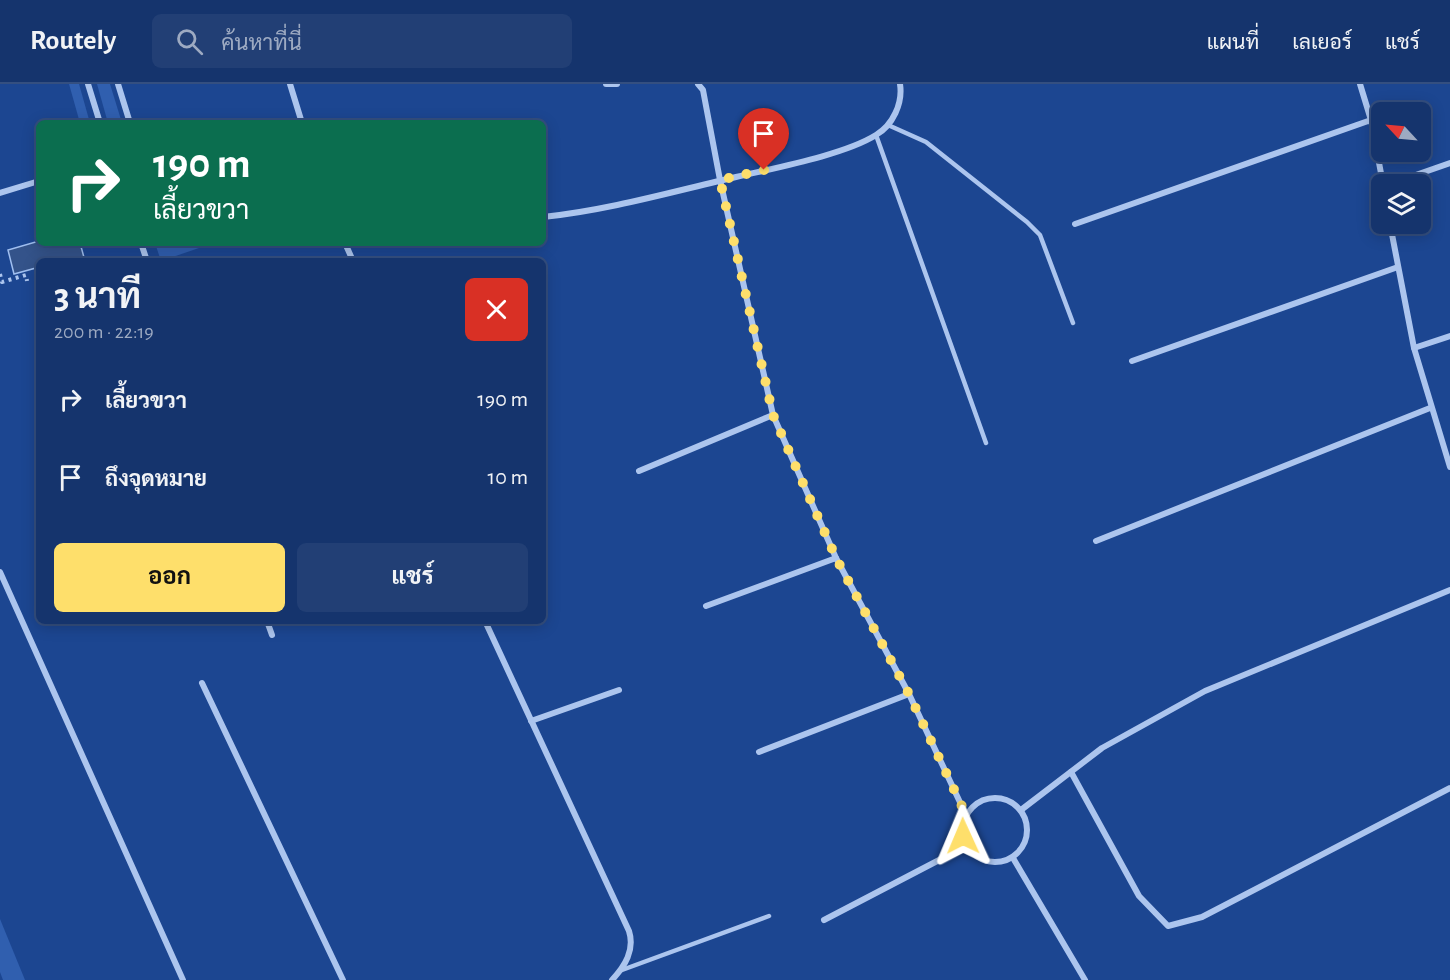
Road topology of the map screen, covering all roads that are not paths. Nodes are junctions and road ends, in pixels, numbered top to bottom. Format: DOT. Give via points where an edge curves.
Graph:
graph roads {
  1 [pos="88,84"];
  2 [pos="118,84"];
  3 [pos="290,84"];
  4 [pos="606,84"];
  5 [pos="617,84"];
  6 [pos="698,84"];
  7 [pos="900,84"];
  8 [pos="1360,84"];
  9 [pos="99,120"];
  10 [pos="129,120"];
  11 [pos="301,120"];
  12 [pos="1371,120"];
  13 [pos="888,125"];
  14 [pos="876,135"];
  15 [pos="1450,163"];
  16 [pos="1419,174"];
  17 [pos="720,180"];
  18 [pos="36,182"];
  19 [pos="0,193"];
  20 [pos="546,217"];
  21 [pos="1074,224"];
  22 [pos="1392,234"];
  23 [pos="1398,267"];
  24 [pos="1073,323"];
  25 [pos="1450,336"];
  26 [pos="1414,348"];
  27 [pos="1132,362"];
  28 [pos="1430,408"];
  29 [pos="773,415"];
  30 [pos="986,443"];
  31 [pos="1450,467"];
  32 [pos="639,471"];
  33 [pos="1096,541"];
  34 [pos="836,558"];
  35 [pos="0,572"];
  36 [pos="1450,590"];
  37 [pos="706,606"];
  38 [pos="268,624"];
  39 [pos="486,624"];
  40 [pos="272,635"];
  41 [pos="202,683"];
  42 [pos="619,690"];
  43 [pos="909,694"];
  44 [pos="531,721"];
  45 [pos="759,752"];
  46 [pos="1071,772"];
  47 [pos="1450,788"];
  48 [pos="1021,810"];
  49 [pos="966,815"];
  50 [pos="966,846"];
  51 [pos="1013,858"];
  52 [pos="769,916"];
  53 [pos="824,920"];
  54 [pos="622,970"];
  55 [pos="1082,979"];
  56 [pos="183,980"];
  57 [pos="343,980"];
  58 [pos="612,980"];
  1 -- 9 [label="street"];
  2 -- 10 [label="street"];
  3 -- 11 [label="street"];
  4 -- 5 [label="street"];
  6 -- 17 [label="street" via="703,90"];
  7 -- 13 [label="street" via="897,110"];
  8 -- 12 [label="street"];
  12 -- 21 [label="street"];
  13 -- 14 [label="street"];
  13 -- 24 [label="lane" via="926,142 1028,222 1040,235"];
  14 -- 17 [label="street" via="786,165"];
  14 -- 30 [label="lane"];
  15 -- 16 [label="street"];
  17 -- 20 [label="street" via="592,212"];
  17 -- 29 [label="street"];
  18 -- 19 [label="street"];
  22 -- 23 [label="street"];
  23 -- 26 [label="street"];
  23 -- 27 [label="street"];
  25 -- 26 [label="street"];
  26 -- 28 [label="street"];
  28 -- 31 [label="street"];
  28 -- 33 [label="street"];
  29 -- 32 [label="street"];
  29 -- 34 [label="street"];
  34 -- 37 [label="street"];
  34 -- 43 [label="street"];
  35 -- 56 [label="street"];
  36 -- 46 [label="street" via="1205,691 1102,748"];
  38 -- 40 [label="street"];
  39 -- 44 [label="street"];
  41 -- 57 [label="street"];
  42 -- 44 [label="street"];
  43 -- 45 [label="street"];
  43 -- 49 [label="street"];
  44 -- 54 [label="street" via="629,931 631,950"];
  46 -- 47 [label="street" via="1138,896 1168,926 1202,917"];
  46 -- 48 [label="street"];
  48 -- 49 [label="street" via="1003,798 992,798 972,807"];
  48 -- 51 [label="street" via="1028,830 1026,841"];
  49 -- 50 [label="street" via="962,826"];
  50 -- 51 [label="street" via="981,861 1003,862"];
  50 -- 53 [label="street"];
  51 -- 55 [label="street"];
  52 -- 54 [label="lane"];
  54 -- 58 [label="street"];
}
